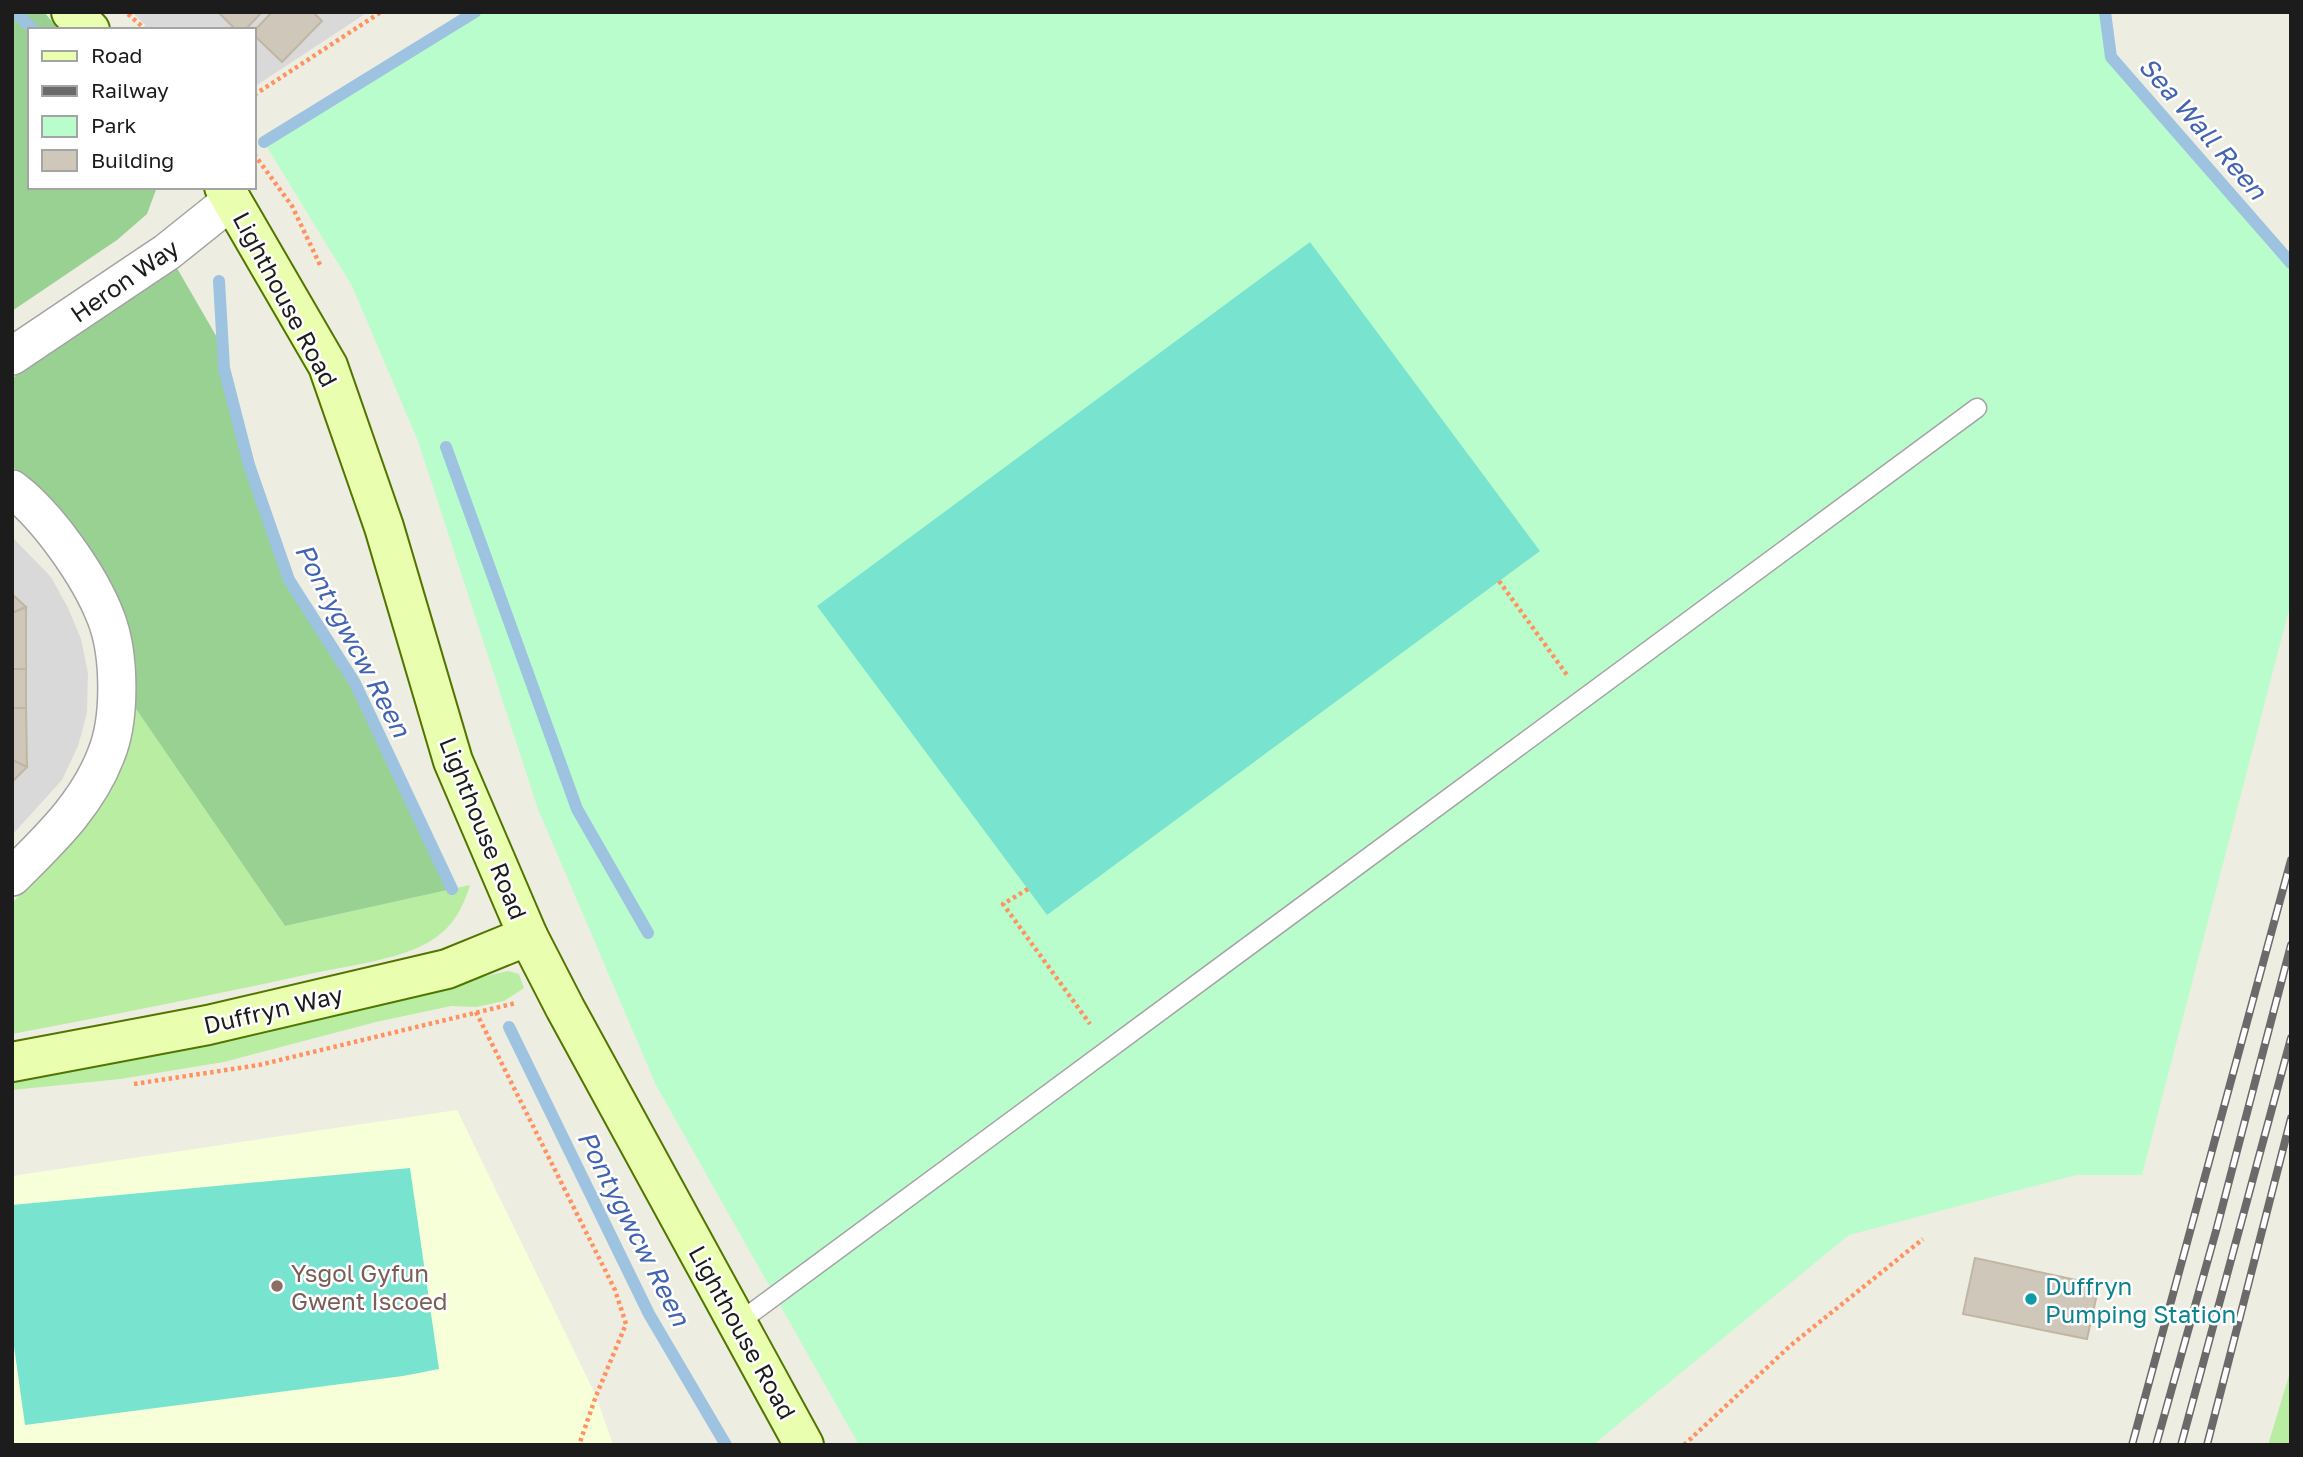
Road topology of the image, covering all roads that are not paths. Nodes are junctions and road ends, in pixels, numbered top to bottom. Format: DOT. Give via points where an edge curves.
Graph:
graph roads {
  1 [pos="71,12"];
  2 [pos="88,28"];
  3 [pos="228,194"];
  4 [pos="12,356"];
  5 [pos="1977,408"];
  6 [pos="12,489"];
  7 [pos="12,877"];
  8 [pos="528,936"];
  9 [pos="12,1062"];
  10 [pos="738,1323"];
  11 [pos="804,1445"];
  1 -- 2 [label="main road"];
  3 -- 4 [label="street, Heron Way" via="167,252"];
  3 -- 8 [label="main road, Lighthouse Road" via="328,366 384,527 453,761"];
  5 -- 10 [label="lane"];
  6 -- 7 [label="street" via="29,501 90,584 107,620 116,695 114,728 92,786 68,820"];
  8 -- 9 [label="main road, Duffryn Way" via="447,970 208,1025"];
  8 -- 10 [label="main road, Lighthouse Road"];
  10 -- 11 [label="main road, Lighthouse Road"];
}
